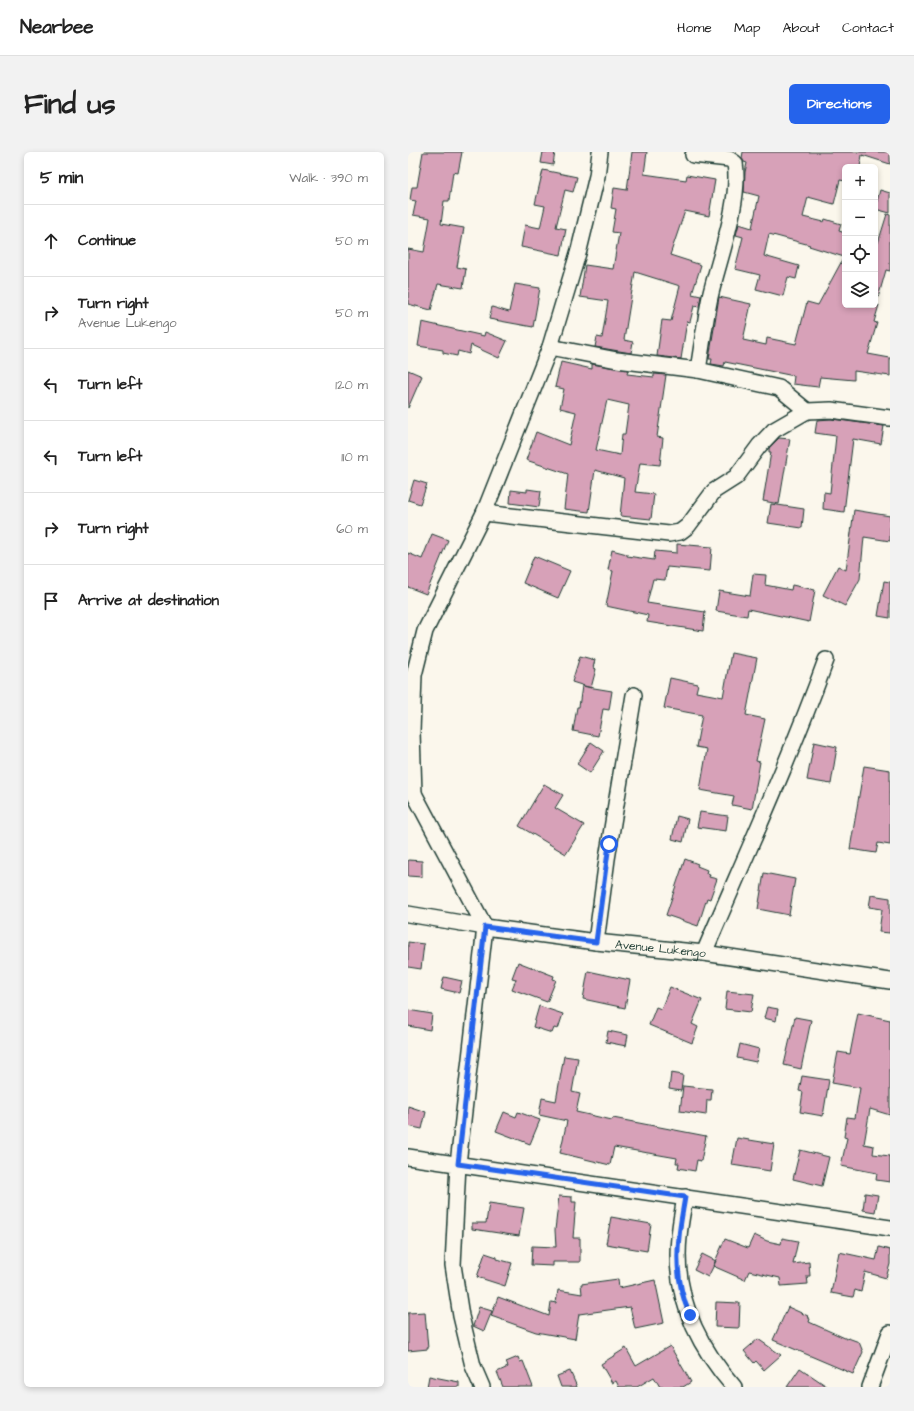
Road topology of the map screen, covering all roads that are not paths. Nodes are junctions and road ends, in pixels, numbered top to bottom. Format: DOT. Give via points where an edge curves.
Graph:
graph roads {
  1 [pos="600,152"];
  2 [pos="693,155"];
  3 [pos="550,347"];
  4 [pos="698,370"];
  5 [pos="807,411"];
  6 [pos="890,418"];
  7 [pos="484,513"];
  8 [pos="826,660"];
  9 [pos="634,695"];
  10 [pos="411,788"];
  11 [pos="408,914"];
  12 [pos="485,927"];
  13 [pos="596,942"];
  14 [pos="704,953"];
  15 [pos="890,981"];
  16 [pos="408,1157"];
  17 [pos="458,1164"];
  18 [pos="685,1197"];
  19 [pos="890,1228"];
  20 [pos="890,1333"];
  21 [pos="482,1387"];
  22 [pos="734,1387"];
  23 [pos="870,1387"];
  1 -- 3 [label="street" via="597,176 579,250"];
  2 -- 4 [label="street" via="729,159 735,162 737,176 732,212 710,298"];
  3 -- 4 [label="street" via="617,360"];
  3 -- 7 [label="street"];
  4 -- 5 [label="street" via="779,388"];
  5 -- 6 [label="street" via="831,410"];
  5 -- 7 [label="street" via="774,430 736,477 714,491 688,526 680,532 669,534"];
  7 -- 10 [label="street" via="425,631 414,675"];
  8 -- 14 [label="street" via="777,784"];
  9 -- 13 [label="street"];
  10 -- 12 [label="street"];
  11 -- 12 [label="street, Avenue Lukengo"];
  12 -- 13 [label="street, Avenue Lukengo"];
  12 -- 17 [label="street"];
  13 -- 14 [label="street, Avenue Lukengo"];
  14 -- 15 [label="street, Avenue Lukengo"];
  16 -- 17 [label="street"];
  17 -- 18 [label="street"];
  17 -- 21 [label="street" via="453,1265 460,1316 473,1366"];
  18 -- 19 [label="street"];
  18 -- 22 [label="street" via="678,1237 679,1273 684,1303 700,1340 718,1369"];
  20 -- 23 [label="street"];
}
